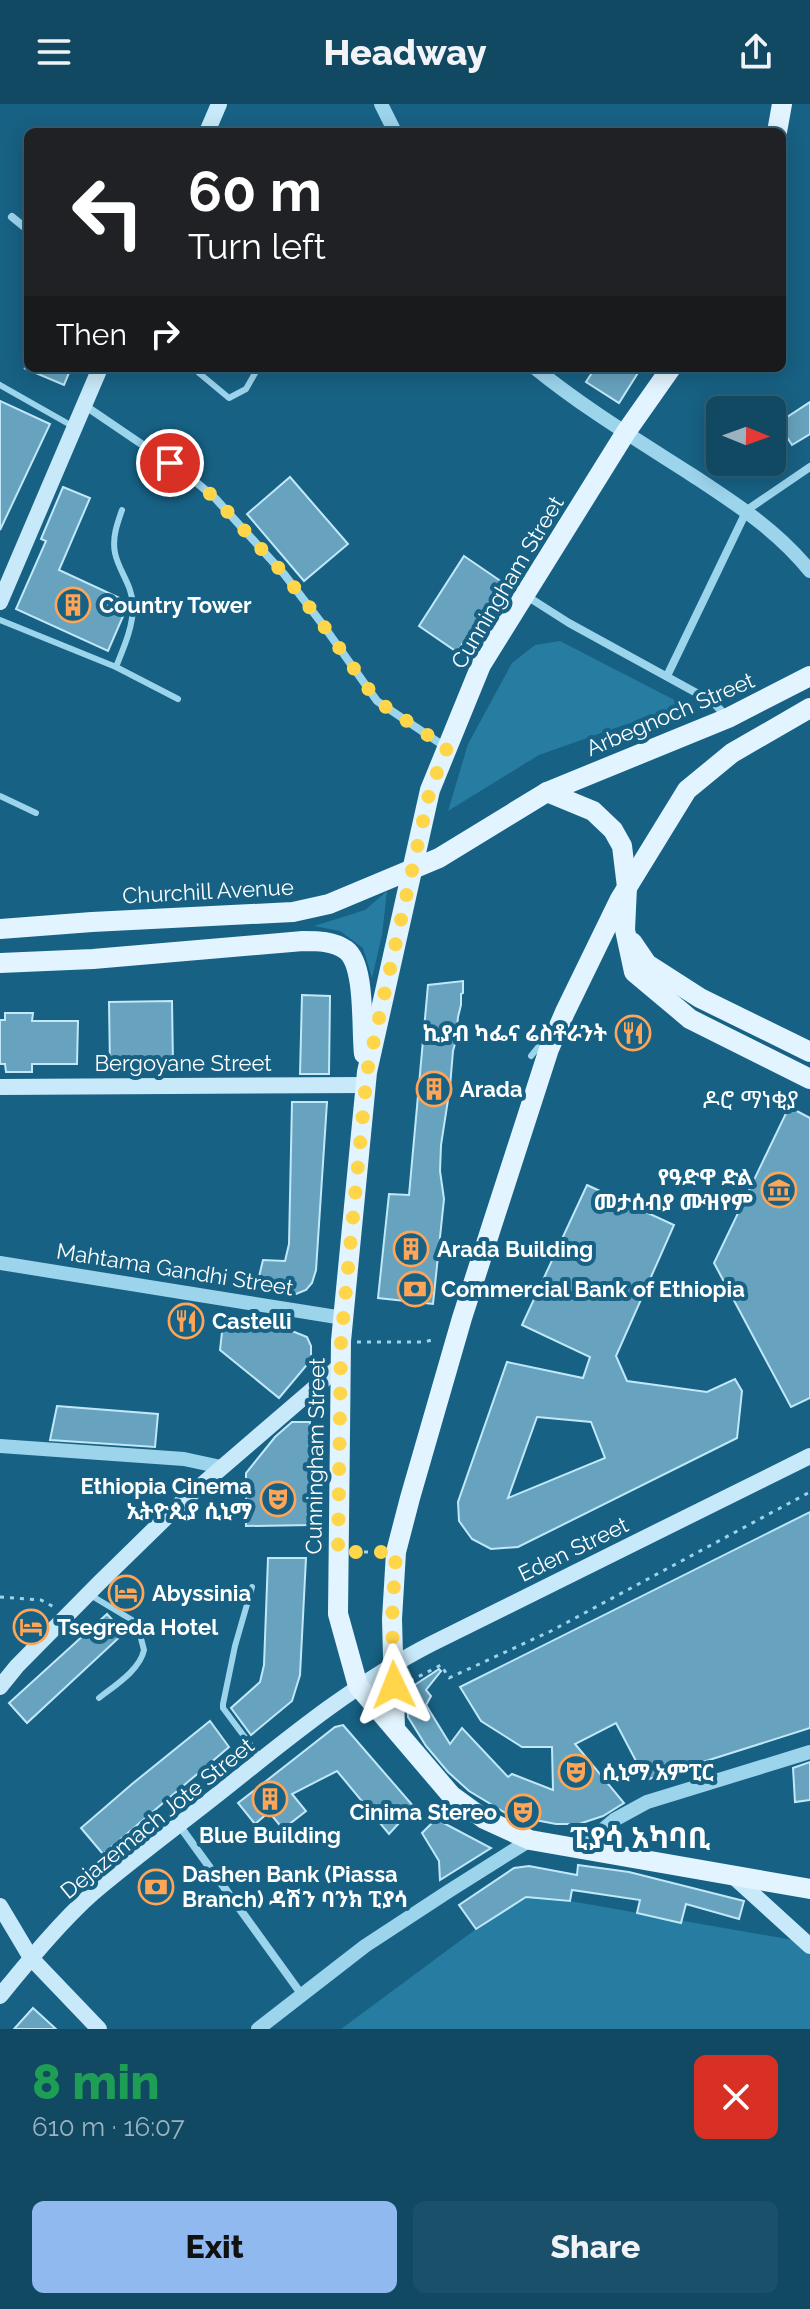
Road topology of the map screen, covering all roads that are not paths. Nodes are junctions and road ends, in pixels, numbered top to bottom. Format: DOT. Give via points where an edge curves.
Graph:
graph roads {
  1 [pos="219,104"];
  2 [pos="381,104"];
  3 [pos="782,104"];
  4 [pos="209,128"];
  5 [pos="393,128"];
  6 [pos="778,128"];
  7 [pos="12,217"];
  8 [pos="24,227"];
  9 [pos="98,372"];
  10 [pos="197,372"];
  11 [pos="206,372"];
  12 [pos="256,372"];
  13 [pos="540,372"];
  14 [pos="668,372"];
  15 [pos="203,377"];
  16 [pos="0,385"];
  17 [pos="83,404"];
  18 [pos="74,427"];
  19 [pos="626,432"];
  20 [pos="810,467"];
  21 [pos="122,510"];
  22 [pos="747,510"];
  23 [pos="810,571"];
  24 [pos="525,595"];
  25 [pos="0,602"];
  26 [pos="0,620"];
  27 [pos="116,667"];
  28 [pos="667,676"];
  29 [pos="810,676"];
  30 [pos="178,699"];
  31 [pos="810,708"];
  32 [pos="728,718"];
  33 [pos="447,748"];
  34 [pos="547,792"];
  35 [pos="0,796"];
  36 [pos="36,813"];
  37 [pos="412,869"];
  38 [pos="627,887"];
  39 [pos="0,929"];
  40 [pos="625,930"];
  41 [pos="0,963"];
  42 [pos="565,1012"];
  43 [pos="810,1052"];
  44 [pos="531,1056"];
  45 [pos="367,1078"];
  46 [pos="810,1079"];
  47 [pos="0,1087"];
  48 [pos="0,1263"];
  49 [pos="343,1318"];
  50 [pos="341,1365"];
  51 [pos="0,1446"];
  52 [pos="810,1456"];
  53 [pos="221,1467"];
  54 [pos="252,1587"];
  55 [pos="89,1594"];
  56 [pos="394,1663"];
  57 [pos="358,1686"];
  58 [pos="0,1687"];
  59 [pos="99,1698"];
  60 [pos="395,1729"];
  61 [pos="810,1752"];
  62 [pos="261,1759"];
  63 [pos="179,1825"];
  64 [pos="530,1840"];
  65 [pos="581,1848"];
  66 [pos="733,1876"];
  67 [pos="810,1889"];
  68 [pos="0,1906"];
  69 [pos="810,1946"];
  70 [pos="31,1958"];
  71 [pos="302,1995"];
  72 [pos="0,1996"];
  73 [pos="99,2029"];
  74 [pos="258,2029"];
  1 -- 4 [label="main road"];
  2 -- 5 [label="street"];
  3 -- 6 [label="main road"];
  7 -- 8 [label="street"];
  9 -- 17 [label="main road"];
  10 -- 15 [label="lane"];
  11 -- 15 [label="lane"];
  12 -- 15 [label="lane" via="246,389 229,398"];
  13 -- 19 [label="street"];
  14 -- 19 [label="main road, Cunningham Street"];
  16 -- 18 [label="lane"];
  17 -- 18 [label="main road"];
  17 -- 33 [label="street" via="215,498 284,574 377,701"];
  18 -- 25 [label="main road"];
  19 -- 22 [label="street"];
  19 -- 24 [label="main road, Cunningham Street"];
  20 -- 22 [label="street"];
  21 -- 27 [label="lane" via="115,554 133,603"];
  22 -- 23 [label="street"];
  22 -- 28 [label="street"];
  24 -- 28 [label="street"];
  24 -- 33 [label="main road, Cunningham Street" via="481,665"];
  26 -- 27 [label="lane"];
  27 -- 30 [label="lane"];
  28 -- 32 [label="street" via="713,702"];
  29 -- 32 [label="main road, Arbegnoch Street"];
  31 -- 38 [label="main road" via="732,753 687,790"];
  32 -- 34 [label="main road, Arbegnoch Street"];
  33 -- 37 [label="main road, Cunningham Street" via="430,790"];
  34 -- 37 [label="main road, Arbegnoch Street"];
  34 -- 38 [label="main road" via="593,811 613,830 622,846"];
  35 -- 36 [label="lane"];
  37 -- 39 [label="main road, Churchill Avenue" via="341,900 293,912"];
  37 -- 45 [label="main road, Cunningham Street"];
  38 -- 40 [label="main road"];
  38 -- 42 [label="main road"];
  40 -- 43 [label="main road" via="647,964 700,998"];
  40 -- 46 [label="main road" via="634,972 690,1019"];
  41 -- 45 [label="main road, Cunningham Street" via="334,944 354,959 358,974"];
  42 -- 44 [label="lane"];
  42 -- 56 [label="main road" via="457,1332 396,1552"];
  45 -- 47 [label="main road, Bergoyane Street"];
  45 -- 49 [label="main road, Cunningham Street"];
  48 -- 49 [label="street, Mahtama Gandhi Street"];
  49 -- 50 [label="main road, Cunningham Street"];
  50 -- 53 [label="main road"];
  50 -- 57 [label="main road, Cunningham Street" via="338,1614"];
  51 -- 53 [label="street" via="184,1459"];
  52 -- 56 [label="main road, Eden Street"];
  53 -- 55 [label="main road"];
  54 -- 62 [label="lane" via="223,1708"];
  55 -- 58 [label="main road"];
  55 -- 59 [label="lane" via="137,1623 144,1650 128,1674"];
  56 -- 57 [label="main road, Eden Street"];
  56 -- 60 [label="main road"];
  57 -- 60 [label="main road, Cunningham Street"];
  57 -- 62 [label="main road, Dejazemach Jote Street"];
  60 -- 64 [label="main road, Cunningham Street" via="451,1795 484,1819"];
  61 -- 65 [label="street" via="647,1802 614,1820"];
  62 -- 63 [label="main road, Dejazemach Jote Street"];
  63 -- 70 [label="main road, Dejazemach Jote Street" via="91,1894"];
  63 -- 71 [label="street"];
  64 -- 65 [label="main road, Cunningham Street"];
  64 -- 71 [label="street" via="365,1946"];
  65 -- 66 [label="main road, Cunningham Street"];
  66 -- 67 [label="main road, Cunningham Street"];
  66 -- 69 [label="main road"];
  68 -- 70 [label="main road"];
  70 -- 72 [label="main road, Dejazemach Jote Street"];
  70 -- 73 [label="main road"];
  71 -- 74 [label="street"];
}
